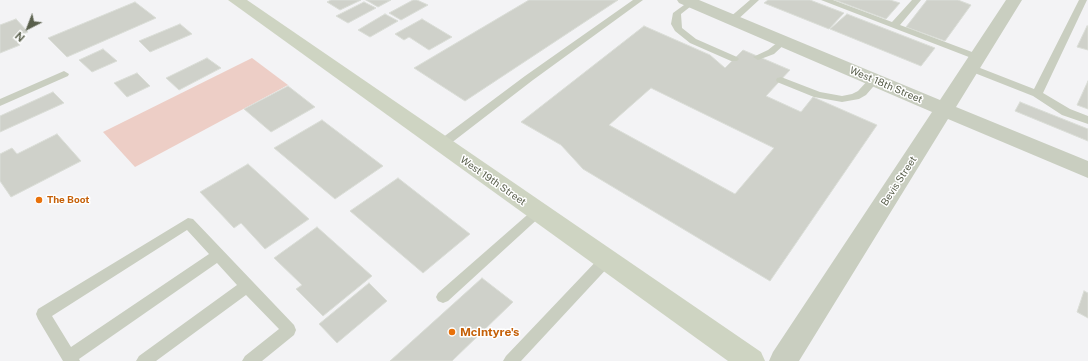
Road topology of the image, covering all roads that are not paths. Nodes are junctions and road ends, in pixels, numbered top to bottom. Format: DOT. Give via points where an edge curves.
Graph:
graph roads {
  1 [pos="236,0"];
  2 [pos="640,0"];
  3 [pos="755,0"];
  4 [pos="825,0"];
  5 [pos="917,0"];
  6 [pos="1014,0"];
  7 [pos="1083,0"];
  8 [pos="688,1"];
  9 [pos="732,20"];
  10 [pos="894,26"];
  11 [pos="783,41"];
  12 [pos="758,57"];
  13 [pos="734,59"];
  14 [pos="974,63"];
  15 [pos="64,74"];
  16 [pos="781,80"];
  17 [pos="874,80"];
  18 [pos="1037,94"];
  19 [pos="0,103"];
  20 [pos="945,110"];
  21 [pos="1088,120"];
  22 [pos="442,144"];
  23 [pos="1088,170"];
  24 [pos="538,212"];
  25 [pos="218,255"];
  26 [pos="607,259"];
  27 [pos="247,286"];
  28 [pos="443,297"];
  29 [pos="71,359"];
  30 [pos="144,361"];
  31 [pos="250,361"];
  32 [pos="511,361"];
  33 [pos="751,361"];
  34 [pos="783,361"];
  1 -- 22 [label="street, West 19th Street"];
  2 -- 22 [label="lane" via="529,78"];
  3 -- 9 [label="lane"];
  4 -- 10 [label="lane"];
  5 -- 10 [label="lane"];
  6 -- 14 [label="street, Bevis Street"];
  7 -- 18 [label="lane"];
  8 -- 9 [label="street, West 18th Street"];
  8 -- 13 [label="lane" via="677,13 678,29 693,41"];
  9 -- 11 [label="street, West 18th Street"];
  10 -- 14 [label="lane"];
  11 -- 12 [label="lane" via="771,52"];
  11 -- 17 [label="street, West 18th Street"];
  14 -- 18 [label="lane"];
  14 -- 20 [label="street, Bevis Street"];
  15 -- 19 [label="lane"];
  16 -- 17 [label="lane" via="818,96 842,99 862,94"];
  17 -- 20 [label="street, West 18th Street"];
  18 -- 21 [label="lane" via="1066,112"];
  20 -- 23 [label="street, West 18th Street"];
  20 -- 34 [label="street, Bevis Street"];
  22 -- 24 [label="street, West 19th Street"];
  24 -- 26 [label="street, West 19th Street"];
  24 -- 28 [label="lane"];
  25 -- 27 [label="lane"];
  25 -- 29 [label="lane"];
  25 -- 29 [label="lane" via="188,223 43,314"];
  26 -- 32 [label="lane"];
  26 -- 33 [label="street, West 19th Street"];
  27 -- 30 [label="lane"];
  27 -- 31 [label="lane" via="289,330"];
}
